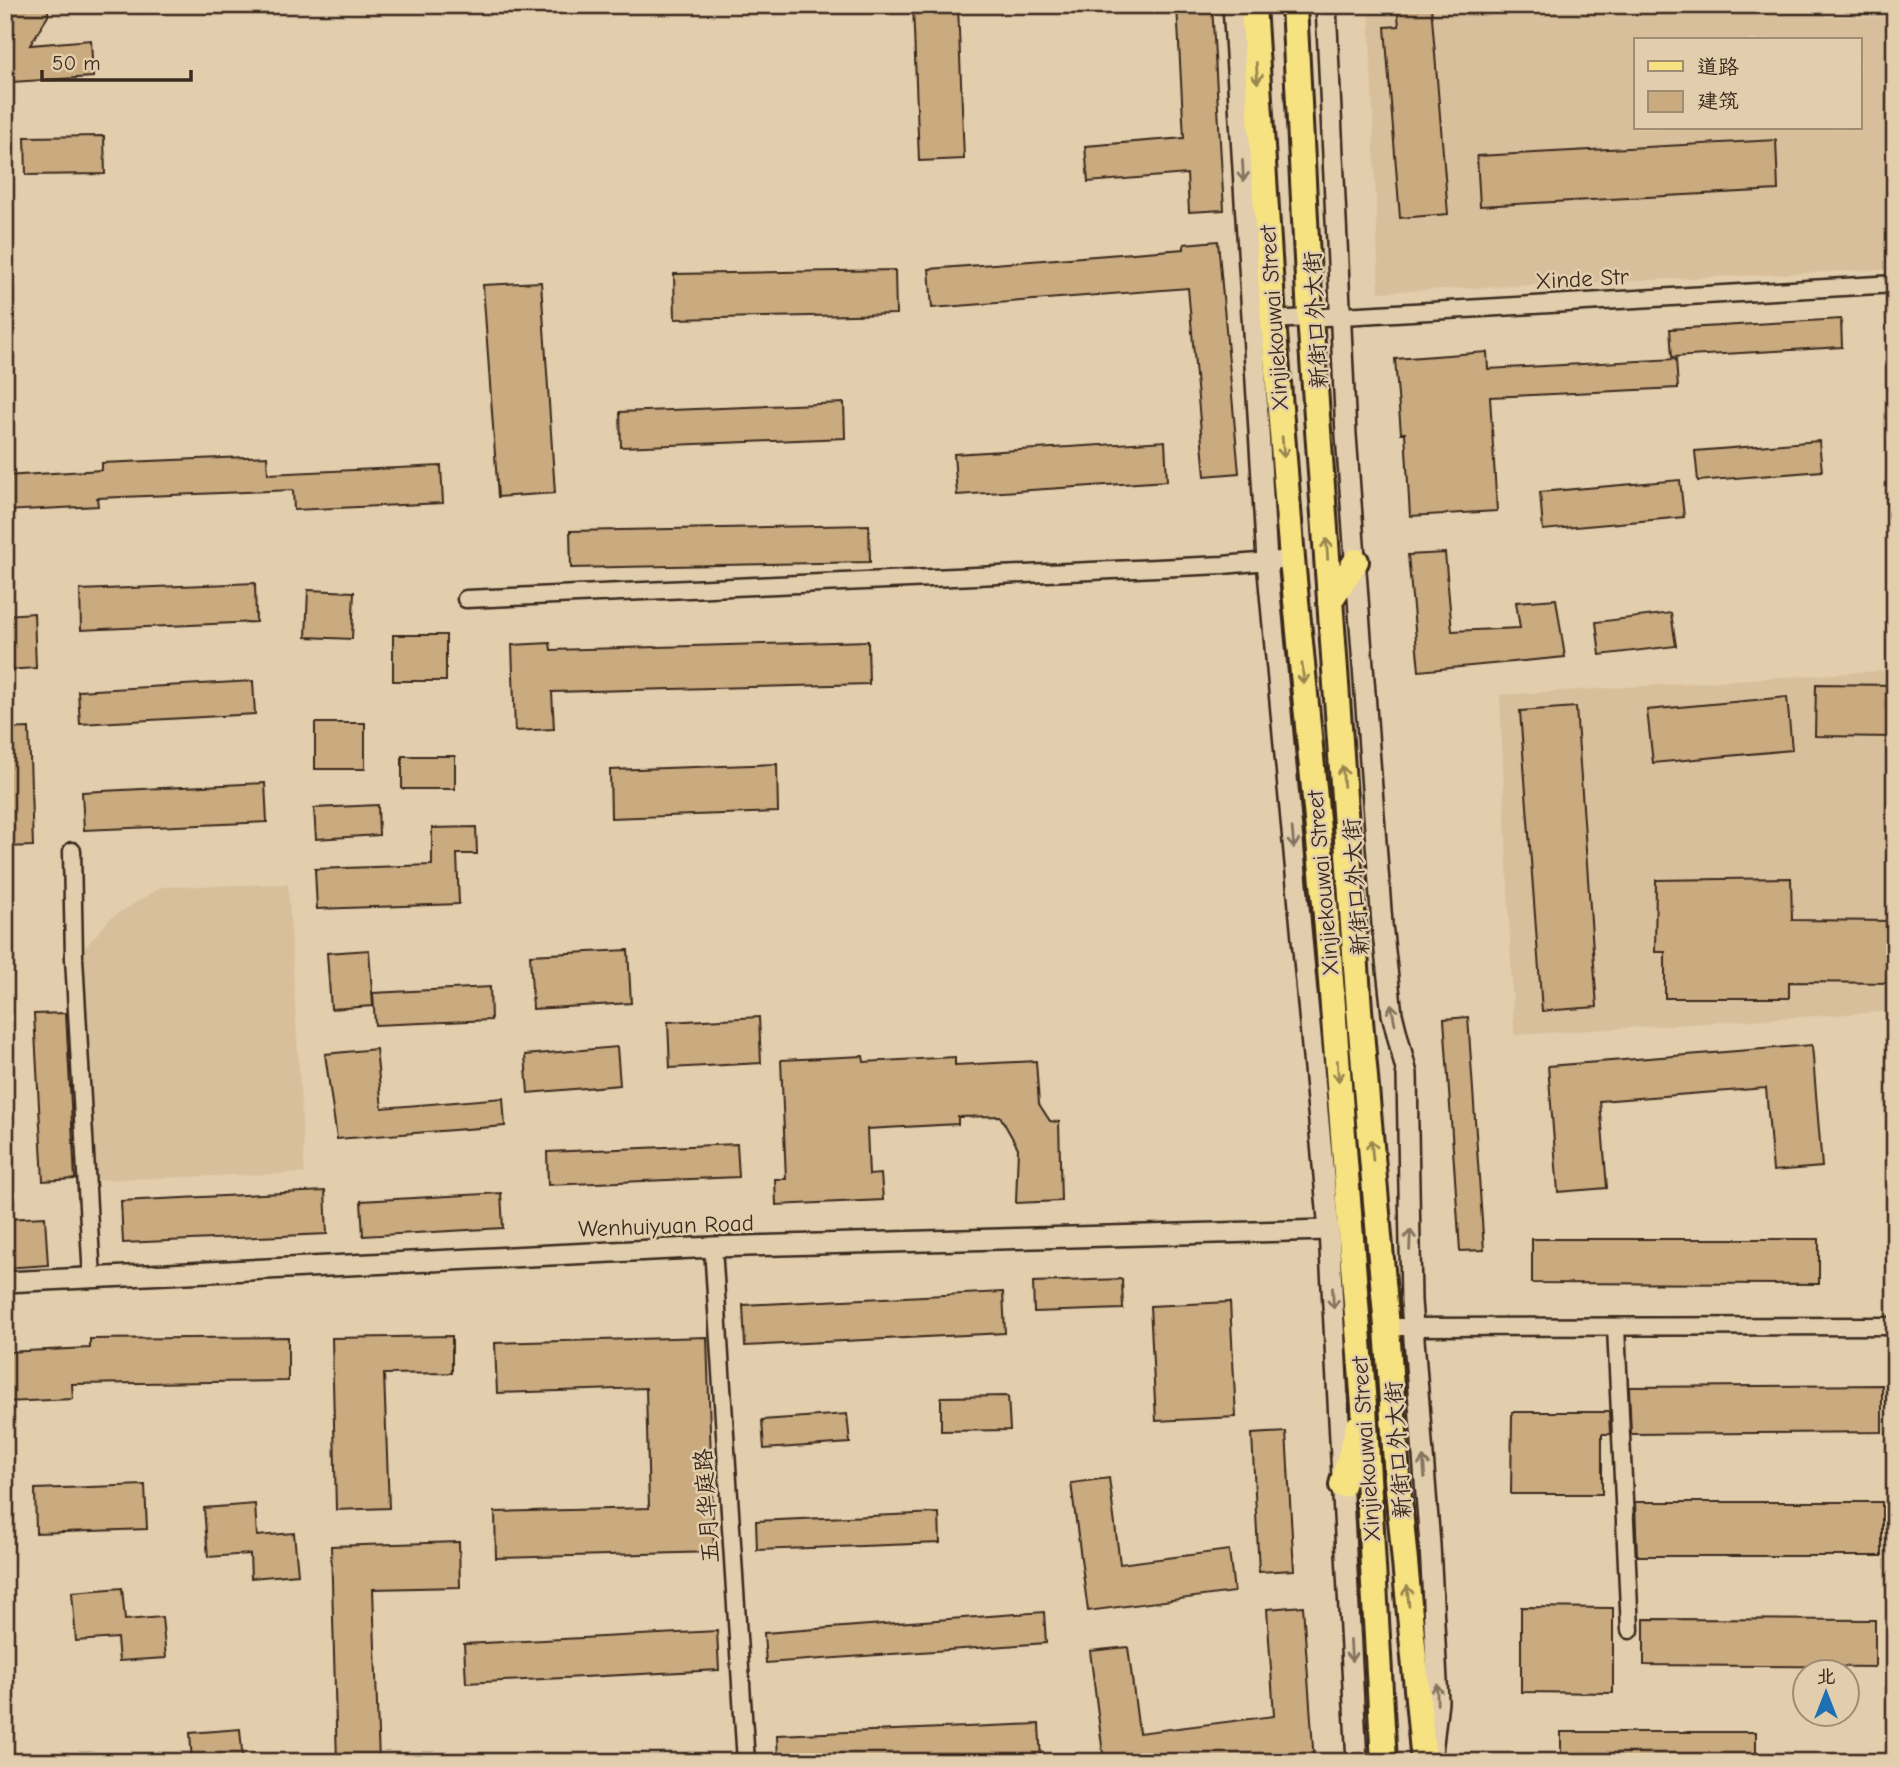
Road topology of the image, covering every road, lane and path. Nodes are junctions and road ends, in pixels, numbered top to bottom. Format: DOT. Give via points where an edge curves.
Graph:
graph roads {
  1 [pos="1233,5"];
  2 [pos="1253,5"];
  3 [pos="1294,5"];
  4 [pos="1326,5"];
  5 [pos="1895,284"];
  6 [pos="1340,315"];
  7 [pos="1310,317"];
  8 [pos="1273,320"];
  9 [pos="1292,559"];
  10 [pos="1268,561"];
  11 [pos="1356,561"];
  12 [pos="466,599"];
  13 [pos="1330,601"];
  14 [pos="72,851"];
  15 [pos="1329,1230"];
  16 [pos="713,1247"];
  17 [pos="92,1278"];
  18 [pos="5,1282"];
  19 [pos="1895,1326"];
  20 [pos="1387,1327"];
  21 [pos="1413,1327"];
  22 [pos="1616,1327"];
  23 [pos="1364,1406"];
  24 [pos="1342,1485"];
  25 [pos="1630,1630"];
  26 [pos="746,1762"];
  27 [pos="1357,1762"];
  28 [pos="1384,1762"];
  29 [pos="1424,1762"];
  30 [pos="1431,1762"];
  1 -- 10 [label="street, Xinjiekouwai Street, one-way"];
  2 -- 8 [label="main road, Xinjiekouwai Street, one-way"];
  3 -- 7 [label="main road, Xinjiekouwai Street"];
  4 -- 6 [label="street, 新街口外大街"];
  5 -- 6 [label="street, Xinde Str"];
  6 -- 7 [label="street, Xinde Str"];
  6 -- 11 [label="street, 新街口外大街"];
  7 -- 8 [label="street, Xinde Str"];
  13 -- 7 [label="main road, Xinjiekouwai Street, one-way"];
  8 -- 9 [label="main road, Xinjiekouwai Street, one-way"];
  9 -- 10 [label="street"];
  9 -- 23 [label="main road, Xinjiekouwai Street, one-way" via="1325,903"];
  10 -- 12 [label="street"];
  10 -- 15 [label="street, Xinjiekouwai Street, one-way"];
  11 -- 13 [label="main road"];
  21 -- 11 [label="street, 新街口外大街, one-way" via="1407,1074 1392,1014 1382,924"];
  20 -- 13 [label="main road, Xinjiekouwai Street, one-way"];
  14 -- 17 [label="street"];
  15 -- 16 [label="street, Wenhuiyuan Road"];
  15 -- 24 [label="street, one-way"];
  16 -- 17 [label="street, Wenhuiyuan Road"];
  16 -- 26 [label="street, 五月华庭路"];
  17 -- 18 [label="street, Wenhuiyuan Road"];
  19 -- 22 [label="street"];
  20 -- 21 [label="street"];
  29 -- 20 [label="main road, Xinjiekouwai Street, one-way"];
  21 -- 22 [label="street"];
  30 -- 21 [label="street, 新街口外大街, one-way" via="1437,1688"];
  22 -- 25 [label="street"];
  23 -- 24 [label="main road"];
  23 -- 28 [label="main road, Xinjiekouwai Street"];
  24 -- 27 [label="street, one-way"];
}
